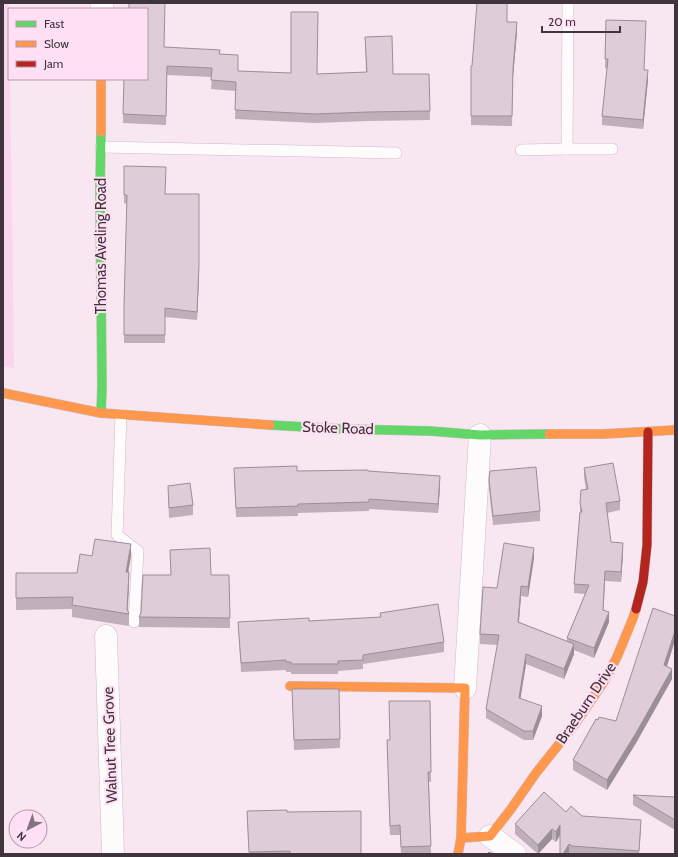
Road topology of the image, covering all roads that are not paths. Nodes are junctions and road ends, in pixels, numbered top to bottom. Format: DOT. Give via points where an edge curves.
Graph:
graph roads {
  1 [pos="568,3"];
  2 [pos="102,80"];
  3 [pos="101,147"];
  4 [pos="567,149"];
  5 [pos="612,149"];
  6 [pos="521,150"];
  7 [pos="396,153"];
  8 [pos="3,393"];
  9 [pos="101,413"];
  10 [pos="121,415"];
  11 [pos="675,430"];
  12 [pos="648,432"];
  13 [pos="480,434"];
  14 [pos="134,622"];
  15 [pos="106,636"];
  16 [pos="290,686"];
  17 [pos="465,688"];
  18 [pos="490,836"];
  19 [pos="460,838"];
  20 [pos="113,854"];
  21 [pos="458,854"];
  22 [pos="515,854"];
  1 -- 4 [label="lane"];
  2 -- 3 [label="street, Thomas Aveling Road"];
  3 -- 7 [label="lane"];
  3 -- 9 [label="street, Thomas Aveling Road"];
  4 -- 5 [label="lane"];
  4 -- 6 [label="lane"];
  8 -- 9 [label="street, Stoke Road"];
  9 -- 10 [label="street, Stoke Road"];
  10 -- 13 [label="street, Stoke Road" via="261,425"];
  10 -- 14 [label="lane" via="117,535 138,551"];
  11 -- 12 [label="street, Stoke Road"];
  12 -- 13 [label="street, Stoke Road"];
  12 -- 18 [label="street, Braeburn Drive" via="647,544 643,582 633,618 604,683"];
  13 -- 17 [label="street"];
  15 -- 20 [label="street, Walnut Tree Grove"];
  16 -- 17 [label="street"];
  17 -- 19 [label="street"];
  18 -- 19 [label="street"];
  18 -- 22 [label="street"];
  19 -- 21 [label="street"];
}
